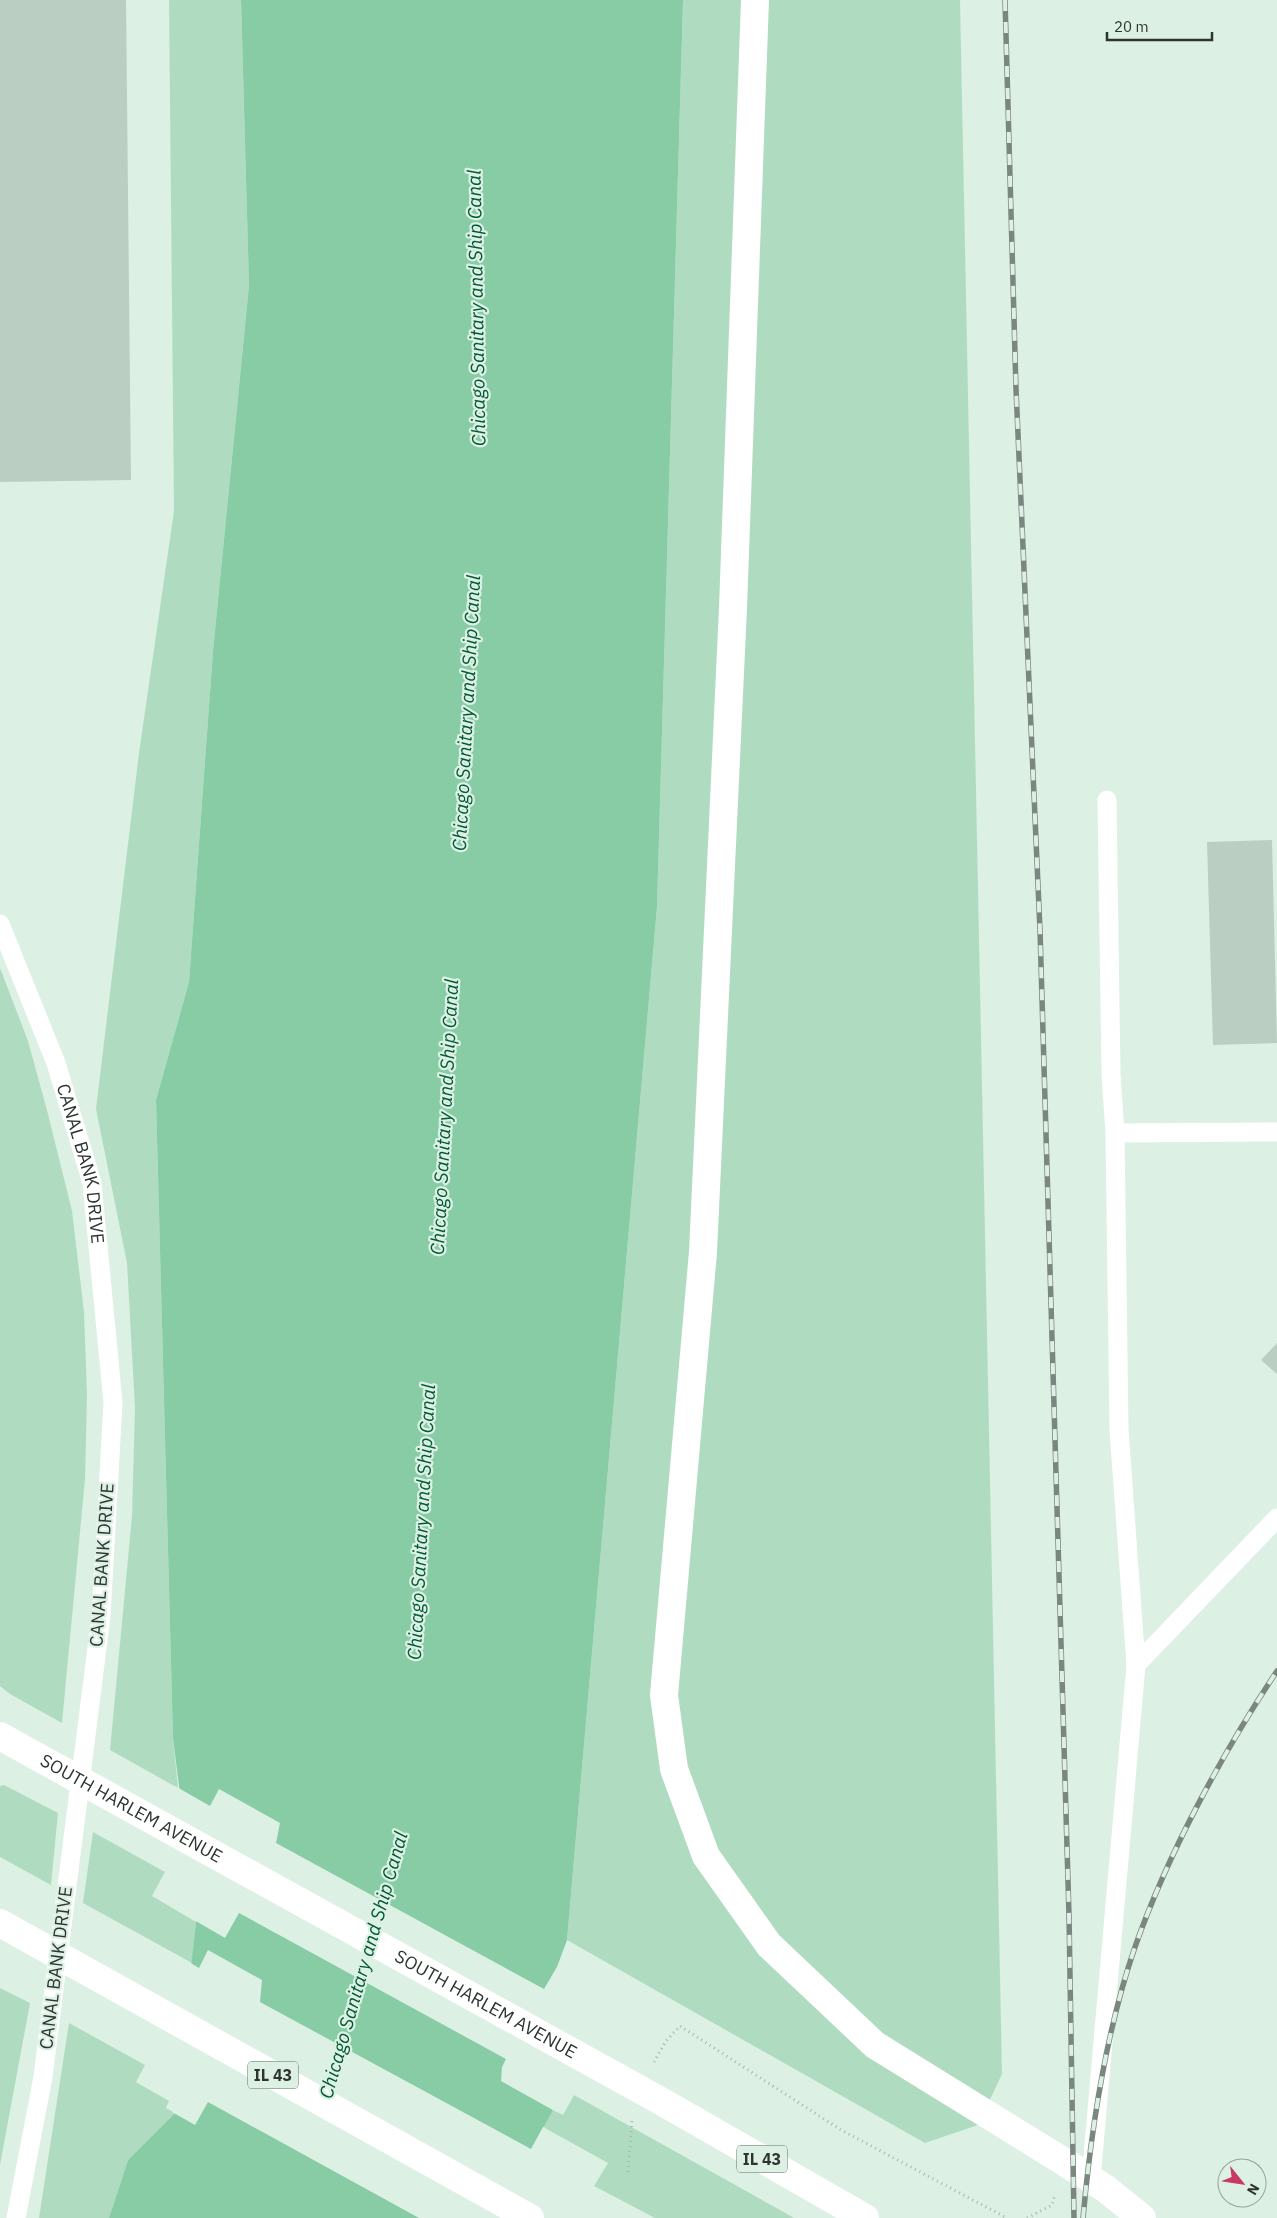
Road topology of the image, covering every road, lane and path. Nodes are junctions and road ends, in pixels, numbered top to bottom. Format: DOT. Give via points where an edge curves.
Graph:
graph roads {
  1 [pos="755,0"];
  2 [pos="1107,800"];
  3 [pos="0,924"];
  4 [pos="1277,1132"];
  5 [pos="1115,1133"];
  6 [pos="1277,1518"];
  7 [pos="1136,1665"];
  8 [pos="0,1736"];
  9 [pos="5,1929"];
  10 [pos="652,2066"];
  11 [pos="632,2117"];
  12 [pos="628,2172"];
  13 [pos="1091,2179"];
  14 [pos="16,2218"];
  15 [pos="530,2218"];
  16 [pos="866,2218"];
  17 [pos="1007,2218"];
  18 [pos="1142,2218"];
  1 -- 13 [label="street" via="732,618 703,1252 664,1695 674,1769 706,1856 770,1945 875,2045"];
  2 -- 5 [label="lane" via="1111,1074"];
  3 -- 14 [label="lane, CANAL BANK DRIVE" via="56,1063 92,1183 114,1403 101,1616 43,2078"];
  4 -- 5 [label="lane"];
  5 -- 7 [label="lane" via="1119,1430"];
  6 -- 7 [label="lane"];
  7 -- 13 [label="lane"];
  8 -- 16 [label="street, SOUTH HARLEM AVENUE / IL 43"];
  9 -- 15 [label="street, IL 43"];
  10 -- 17 [label="path" via="666,2041 680,2026 840,2130"];
  11 -- 12 [label="path"];
  13 -- 18 [label="street"];
}
